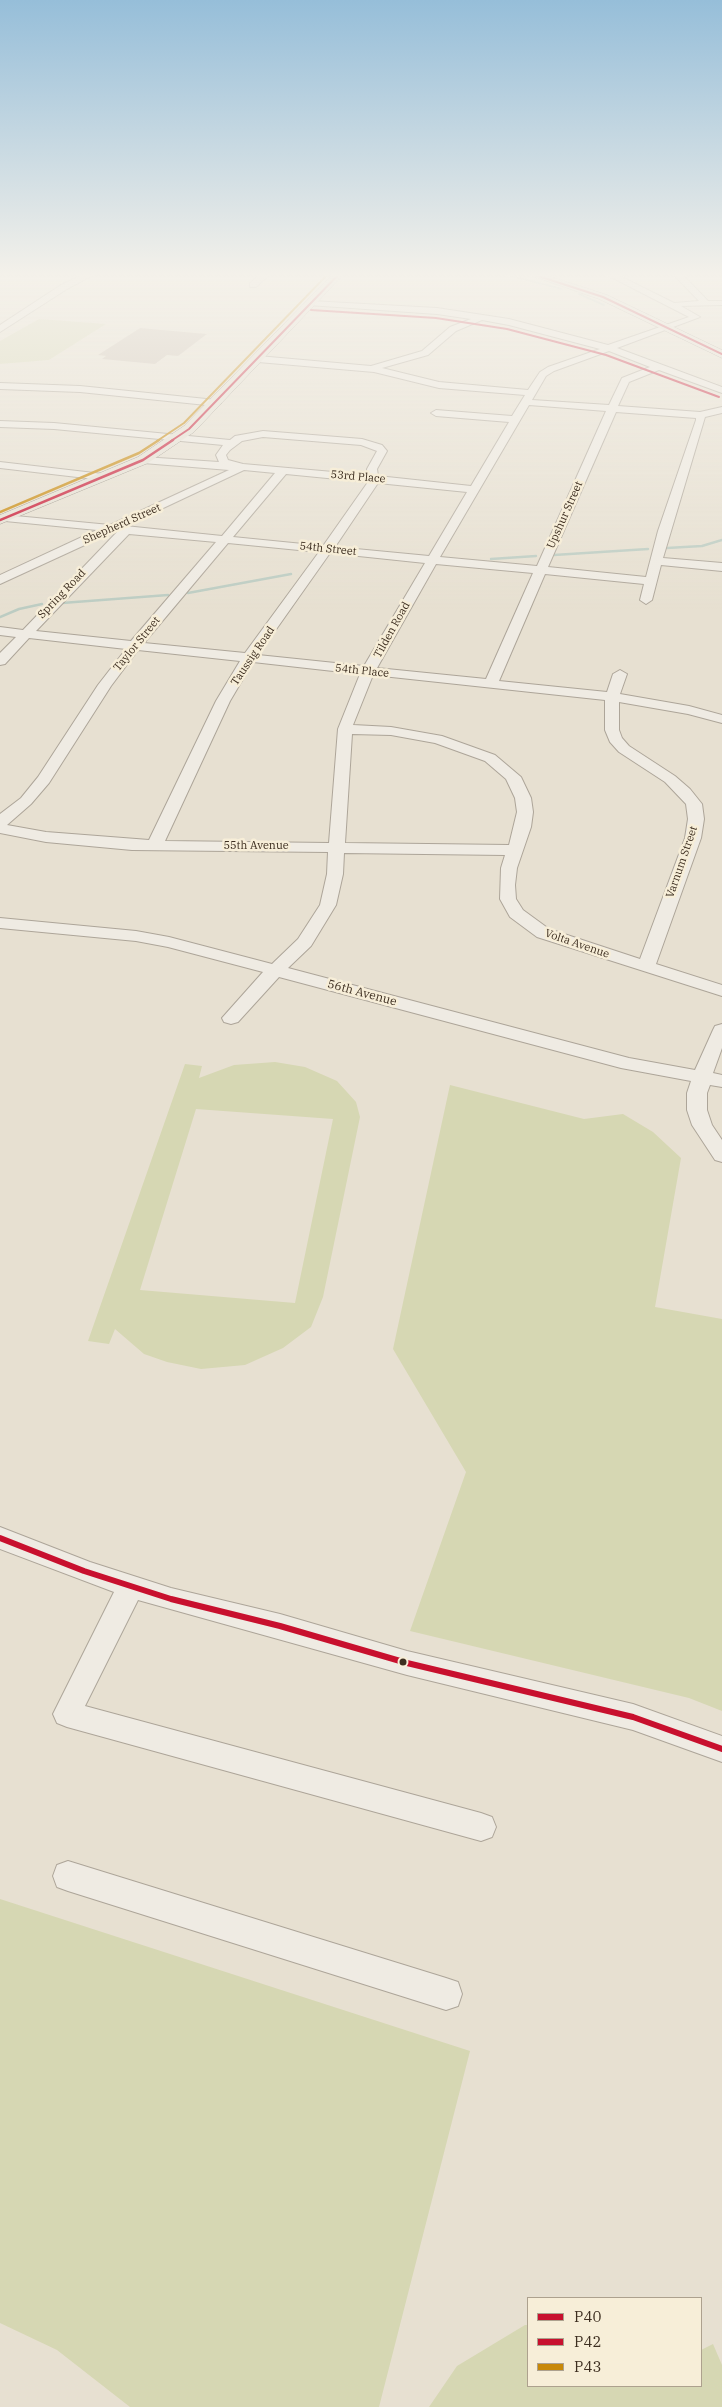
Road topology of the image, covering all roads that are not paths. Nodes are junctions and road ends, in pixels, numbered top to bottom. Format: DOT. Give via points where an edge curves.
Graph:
graph roads {
  1 [pos="9,386"];
  2 [pos="232,386"];
  3 [pos="449,386"];
  4 [pos="536,386"];
  5 [pos="622,386"];
  6 [pos="528,397"];
  7 [pos="216,403"];
  8 [pos="612,408"];
  9 [pos="722,410"];
  10 [pos="436,413"];
  11 [pos="700,415"];
  12 [pos="515,419"];
  13 [pos="0,424"];
  14 [pos="176,439"];
  15 [pos="230,444"];
  16 [pos="143,460"];
  17 [pos="0,465"];
  18 [pos="243,467"];
  19 [pos="283,470"];
  20 [pos="103,477"];
  21 [pos="373,479"];
  22 [pos="472,489"];
  23 [pos="3,519"];
  24 [pos="111,528"];
  25 [pos="126,530"];
  26 [pos="224,539"];
  27 [pos="328,549"];
  28 [pos="431,559"];
  29 [pos="657,561"];
  30 [pos="722,567"];
  31 [pos="540,570"];
  32 [pos="0,580"];
  33 [pos="651,581"];
  34 [pos="646,600"];
  35 [pos="0,631"];
  36 [pos="24,634"];
  37 [pos="135,645"];
  38 [pos="249,658"];
  39 [pos="0,660"];
  40 [pos="368,672"];
  41 [pos="620,674"];
  42 [pos="490,685"];
  43 [pos="612,697"];
  44 [pos="722,719"];
  45 [pos="345,730"];
  46 [pos="0,822"];
  47 [pos="0,828"];
  48 [pos="155,846"];
  49 [pos="337,847"];
  50 [pos="514,850"];
  51 [pos="0,923"];
  52 [pos="646,966"];
  53 [pos="276,970"];
  54 [pos="722,991"];
  55 [pos="231,1018"];
  56 [pos="722,1030"];
  57 [pos="712,1080"];
  58 [pos="722,1155"];
  59 [pos="0,1538"];
  60 [pos="131,1586"];
  61 [pos="722,1749"];
  62 [pos="481,1827"];
  63 [pos="68,1876"];
  64 [pos="446,1994"];
  1 -- 7 [label="street" via="80,389"];
  2 -- 7 [label="main road"];
  3 -- 6 [label="street"];
  4 -- 6 [label="street, Tilden Road"];
  5 -- 8 [label="street, Upshur Street"];
  6 -- 8 [label="street"];
  6 -- 12 [label="street, Tilden Road"];
  7 -- 14 [label="main road"];
  8 -- 11 [label="street"];
  8 -- 31 [label="street, Upshur Street"];
  9 -- 11 [label="street"];
  10 -- 12 [label="street"];
  11 -- 29 [label="street"];
  12 -- 22 [label="street, Tilden Road"];
  13 -- 14 [label="street" via="54,426"];
  14 -- 15 [label="street"];
  14 -- 16 [label="main road"];
  15 -- 18 [label="street, 53rd Place" via="221,455 222,460"];
  15 -- 21 [label="street, Taussig Road" via="242,437 263,434 371,444 382,451 372,469"];
  16 -- 18 [label="street, 53rd Place"];
  16 -- 20 [label="main road"];
  17 -- 20 [label="street"];
  18 -- 19 [label="street, 53rd Place"];
  18 -- 24 [label="street, Shepherd Street"];
  19 -- 21 [label="street, 53rd Place"];
  19 -- 26 [label="street, Taylor Street"];
  20 -- 23 [label="main road"];
  21 -- 22 [label="street, 53rd Place"];
  21 -- 27 [label="street, Taussig Road" via="367,493"];
  22 -- 28 [label="street, Tilden Road"];
  23 -- 24 [label="street, 54th Street"];
  24 -- 25 [label="street, 54th Street"];
  24 -- 32 [label="street, Shepherd Street"];
  25 -- 26 [label="street, 54th Street"];
  25 -- 36 [label="street, Spring Road"];
  26 -- 27 [label="street, 54th Street"];
  26 -- 37 [label="street, Taylor Street"];
  27 -- 28 [label="street, 54th Street"];
  27 -- 38 [label="street, Taussig Road"];
  28 -- 31 [label="street, 54th Street"];
  28 -- 40 [label="street, Tilden Road"];
  29 -- 30 [label="street"];
  29 -- 33 [label="street"];
  31 -- 33 [label="street, 54th Street"];
  31 -- 42 [label="street, Upshur Street"];
  33 -- 34 [label="street"];
  35 -- 36 [label="street, 54th Place"];
  36 -- 37 [label="street, 54th Place"];
  36 -- 39 [label="street, Spring Road"];
  37 -- 38 [label="street, 54th Place"];
  37 -- 46 [label="street, Taylor Street" via="105,685 44,780 26,801"];
  38 -- 40 [label="street, 54th Place"];
  38 -- 48 [label="street, Taussig Road" via="211,724"];
  40 -- 42 [label="street, 54th Place"];
  40 -- 45 [label="street, Tilden Road"];
  41 -- 43 [label="street, Varnum Street"];
  42 -- 43 [label="street, 54th Place"];
  43 -- 44 [label="street, 54th Place"];
  43 -- 52 [label="street, Varnum Street" via="615,740 685,792 694,804 696,819 693,838"];
  45 -- 49 [label="street, Tilden Road"];
  45 -- 50 [label="street, Volta Avenue" via="391,731 436,739 475,751 504,768 518,786 526,812"];
  47 -- 48 [label="street, 55th Avenue" via="71,841"];
  48 -- 49 [label="street, 55th Avenue"];
  49 -- 50 [label="street, 55th Avenue"];
  49 -- 53 [label="street, Tilden Road" via="333,891 328,905 305,942"];
  50 -- 52 [label="street, Volta Avenue" via="507,885 508,899 516,913 529,925 567,942"];
  51 -- 53 [label="street, 56th Avenue" via="136,936"];
  52 -- 54 [label="street, Volta Avenue"];
  53 -- 55 [label="street, Tilden Road"];
  53 -- 57 [label="street, 56th Avenue" via="603,1058"];
  56 -- 57 [label="street" via="712,1049"];
  57 -- 58 [label="street" via="697,1093 697,1110 702,1125"];
  59 -- 60 [label="street"];
  60 -- 61 [label="street" via="407,1663 633,1717"];
  60 -- 62 [label="street" via="67,1714"];
  63 -- 64 [label="street"];
}
